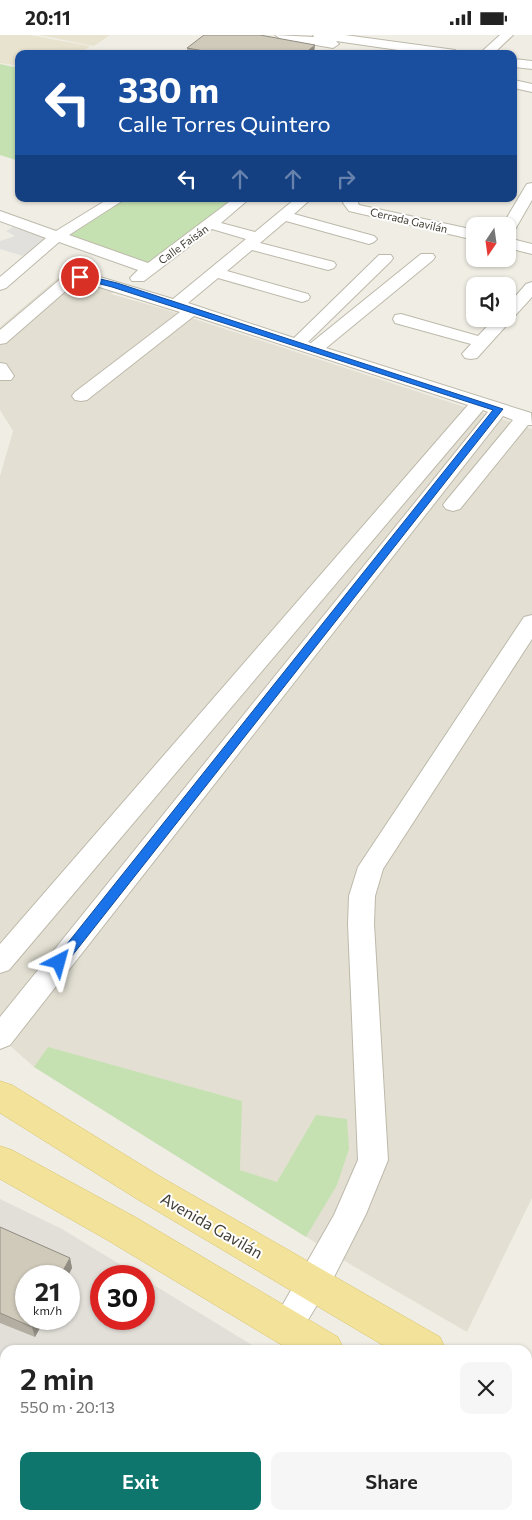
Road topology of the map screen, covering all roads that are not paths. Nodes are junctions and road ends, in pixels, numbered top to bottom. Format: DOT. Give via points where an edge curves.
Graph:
graph roads {
  1 [pos="281,35"];
  2 [pos="319,35"];
  3 [pos="507,35"];
  4 [pos="432,39"];
  5 [pos="351,50"];
  6 [pos="408,50"];
  7 [pos="416,50"];
  8 [pos="490,50"];
  9 [pos="532,53"];
  10 [pos="517,62"];
  11 [pos="517,63"];
  12 [pos="532,65"];
  13 [pos="517,85"];
  14 [pos="532,88"];
  15 [pos="532,187"];
  16 [pos="113,202"];
  17 [pos="238,202"];
  18 [pos="300,202"];
  19 [pos="350,202"];
  20 [pos="0,216"];
  21 [pos="283,216"];
  22 [pos="515,217"];
  23 [pos="209,224"];
  24 [pos="466,233"];
  25 [pos="56,237"];
  26 [pos="369,239"];
  27 [pos="254,241"];
  28 [pos="516,245"];
  29 [pos="532,249"];
  30 [pos="427,257"];
  31 [pos="385,258"];
  32 [pos="328,265"];
  33 [pos="149,269"];
  34 [pos="217,273"];
  35 [pos="0,285"];
  36 [pos="532,287"];
  37 [pos="125,289"];
  38 [pos="302,297"];
  39 [pos="516,305"];
  40 [pos="184,307"];
  41 [pos="401,319"];
  42 [pos="496,327"];
  43 [pos="0,339"];
  44 [pos="297,344"];
  45 [pos="314,349"];
  46 [pos="81,396"];
  47 [pos="480,403"];
  48 [pos="499,409"];
  49 [pos="528,418"];
  50 [pos="453,505"];
  51 [pos="532,622"];
  52 [pos="0,962"];
  53 [pos="0,1037"];
  54 [pos="0,1095"];
  55 [pos="0,1161"];
  56 [pos="313,1285"];
  57 [pos="286,1327"];
  58 [pos="317,1345"];
  59 [pos="418,1345"];
  1 -- 5 [label="street"];
  2 -- 6 [label="street"];
  3 -- 8 [label="street"];
  4 -- 7 [label="street"];
  9 -- 10 [label="street"];
  11 -- 12 [label="street"];
  13 -- 14 [label="street"];
  15 -- 22 [label="street"];
  16 -- 25 [label="street"];
  17 -- 23 [label="street, Calle Faisán"];
  18 -- 21 [label="street"];
  19 -- 24 [label="street, Cerrada Gavilán" via="354,208"];
  20 -- 25 [label="street"];
  21 -- 26 [label="street"];
  21 -- 27 [label="street"];
  23 -- 27 [label="street"];
  23 -- 33 [label="street, Calle Faisán"];
  25 -- 33 [label="street"];
  25 -- 35 [label="street"];
  27 -- 32 [label="street"];
  27 -- 34 [label="street"];
  28 -- 29 [label="street"];
  30 -- 45 [label="street"];
  31 -- 44 [label="street"];
  33 -- 37 [label="street, Calle Faisán"];
  34 -- 38 [label="street"];
  34 -- 40 [label="street"];
  36 -- 39 [label="street"];
  37 -- 40 [label="street"];
  37 -- 43 [label="street" via="90,278 70,279"];
  40 -- 44 [label="street"];
  40 -- 46 [label="street"];
  41 -- 42 [label="street" via="476,348"];
  44 -- 45 [label="street"];
  45 -- 47 [label="street"];
  47 -- 48 [label="street"];
  47 -- 52 [label="street"];
  48 -- 49 [label="street"];
  48 -- 53 [label="street"];
  49 -- 50 [label="street"];
  51 -- 56 [label="street" via="371,867 362,896 361,924 373,1160 361,1195"];
  54 -- 56 [label="main road, Avenida Gavilán"];
  55 -- 57 [label="main road"];
  56 -- 57 [label="street"];
  56 -- 59 [label="main road, Avenida Gavilán"];
  57 -- 58 [label="main road"];
}
